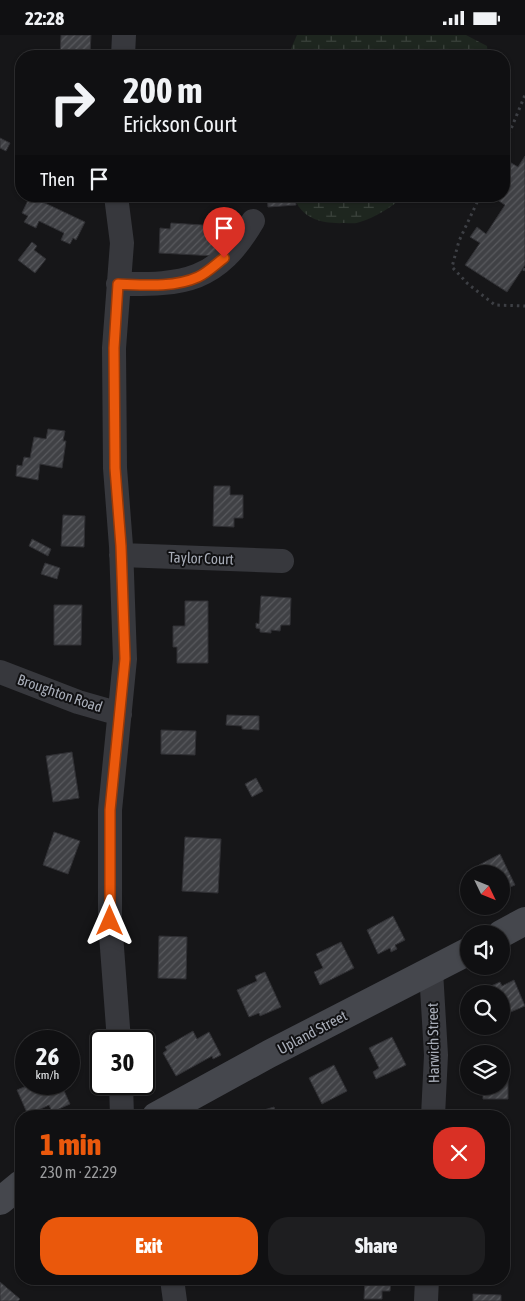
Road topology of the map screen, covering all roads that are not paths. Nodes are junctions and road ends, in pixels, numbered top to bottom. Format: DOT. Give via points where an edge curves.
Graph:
graph roads {
  1 [pos="124,35"];
  2 [pos="123,50"];
  3 [pos="117,202"];
  4 [pos="253,221"];
  5 [pos="118,284"];
  6 [pos="121,555"];
  7 [pos="282,561"];
  8 [pos="0,672"];
  9 [pos="120,714"];
  10 [pos="525,921"];
  11 [pos="510,929"];
  12 [pos="460,956"];
  13 [pos="431,971"];
  14 [pos="118,1030"];
  15 [pos="121,1095"];
  16 [pos="122,1110"];
  17 [pos="167,1110"];
  18 [pos="433,1110"];
  19 [pos="15,1189"];
  20 [pos="0,1201"];
  21 [pos="173,1285"];
  22 [pos="427,1285"];
  23 [pos="175,1301"];
  24 [pos="426,1301"];
  1 -- 2 [label="street"];
  3 -- 5 [label="street" via="122,243"];
  4 -- 5 [label="street" via="237,245 198,277 166,284"];
  5 -- 6 [label="street" via="114,348 115,468"];
  6 -- 7 [label="street, Taylor Court"];
  6 -- 9 [label="street" via="125,659"];
  8 -- 9 [label="street, Broughton Road" via="78,702"];
  9 -- 14 [label="street" via="110,810 110,921"];
  10 -- 11 [label="street"];
  12 -- 13 [label="street, Upland Street"];
  13 -- 17 [label="street, Upland Street"];
  13 -- 18 [label="street, Harwich Street" via="436,1055"];
  15 -- 16 [label="street"];
  19 -- 20 [label="street"];
  21 -- 23 [label="street"];
  22 -- 24 [label="street"];
}
